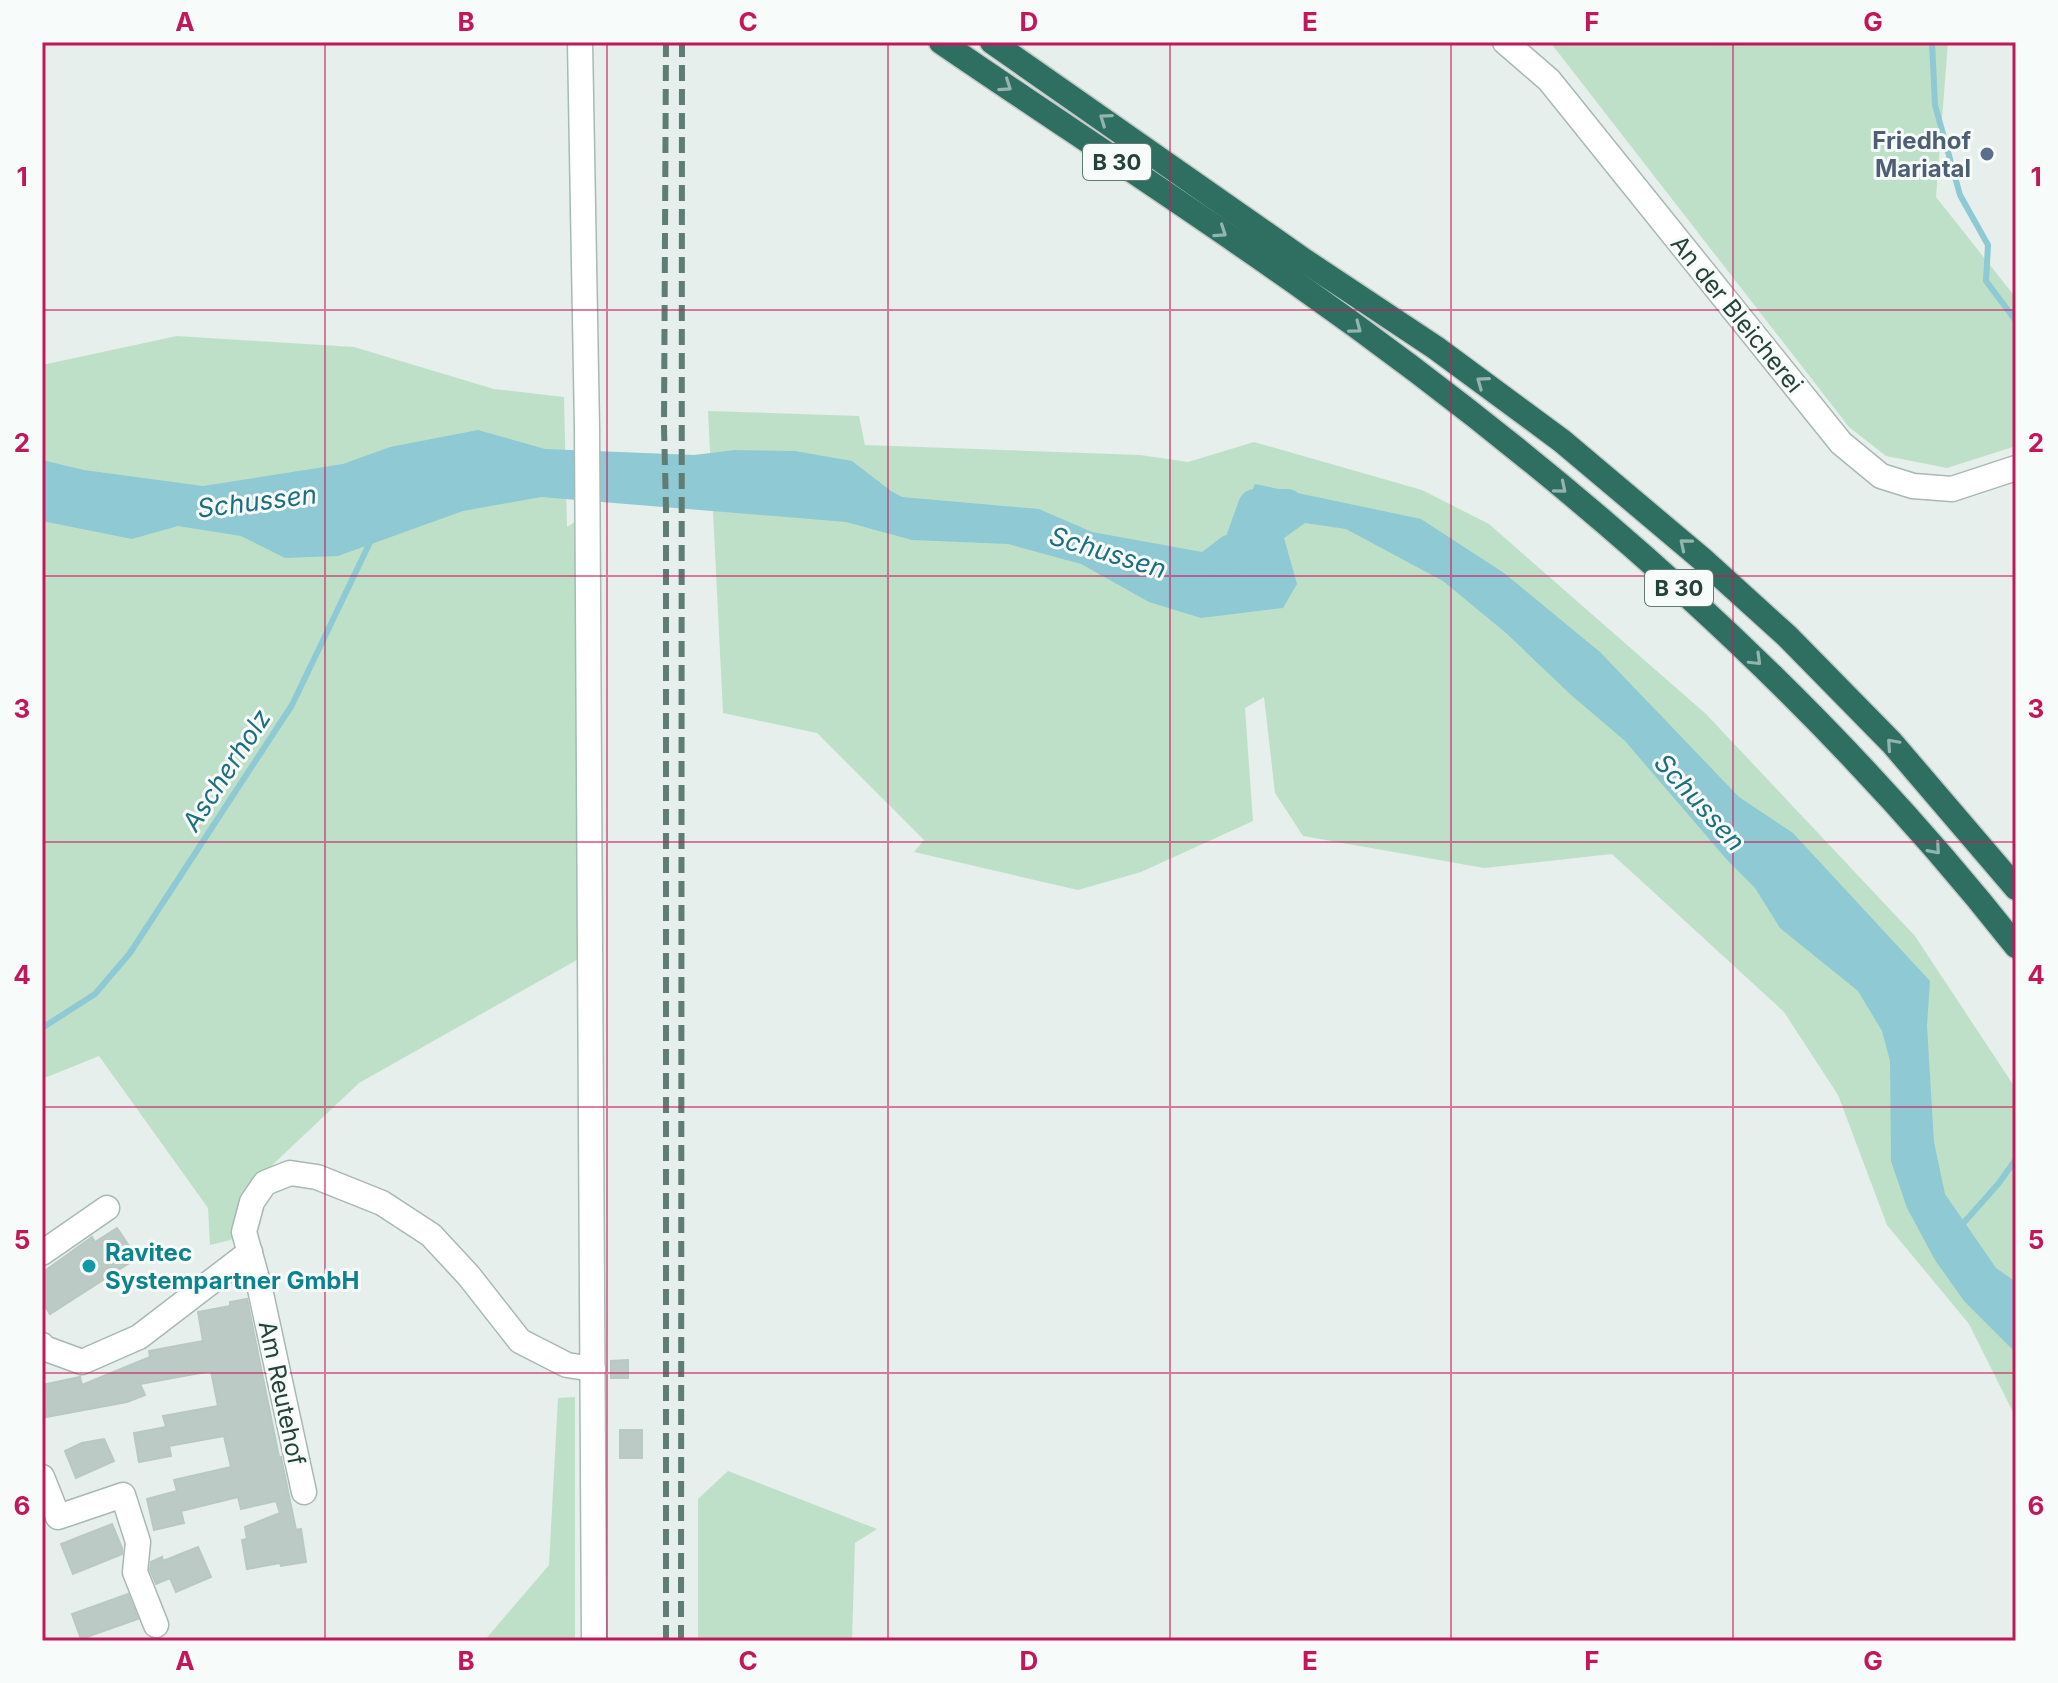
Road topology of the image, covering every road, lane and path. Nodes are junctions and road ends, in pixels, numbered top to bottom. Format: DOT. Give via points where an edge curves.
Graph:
graph roads {
  1 [pos="580,42"];
  2 [pos="941,42"];
  3 [pos="992,42"];
  4 [pos="1505,42"];
  5 [pos="2016,468"];
  6 [pos="2016,888"];
  7 [pos="2016,946"];
  8 [pos="107,1208"];
  9 [pos="250,1252"];
  10 [pos="42,1253"];
  11 [pos="43,1348"];
  12 [pos="593,1369"];
  13 [pos="42,1477"];
  14 [pos="304,1492"];
  15 [pos="156,1625"];
  16 [pos="594,1641"];
  1 -- 12 [label="street"];
  2 -- 7 [label="highway, B 30, one-way" via="1294,281 1525,458 1659,569 1867,771"];
  6 -- 3 [label="highway, B 30, one-way" via="1892,743 1787,636 1562,441"];
  4 -- 5 [label="street, An der Bleicherei" via="1549,80 1841,443 1881,476 1913,486 1952,489"];
  8 -- 10 [label="street"];
  9 -- 11 [label="street" via="139,1337 82,1362"];
  9 -- 12 [label="street, Am Reutehof" via="244,1232 252,1202 265,1183 290,1173 317,1177 382,1203 431,1235 520,1341 567,1365"];
  9 -- 14 [label="street, Am Reutehof"];
  12 -- 16 [label="street"];
  13 -- 15 [label="street" via="58,1517 123,1495 138,1542 135,1572"];
}
